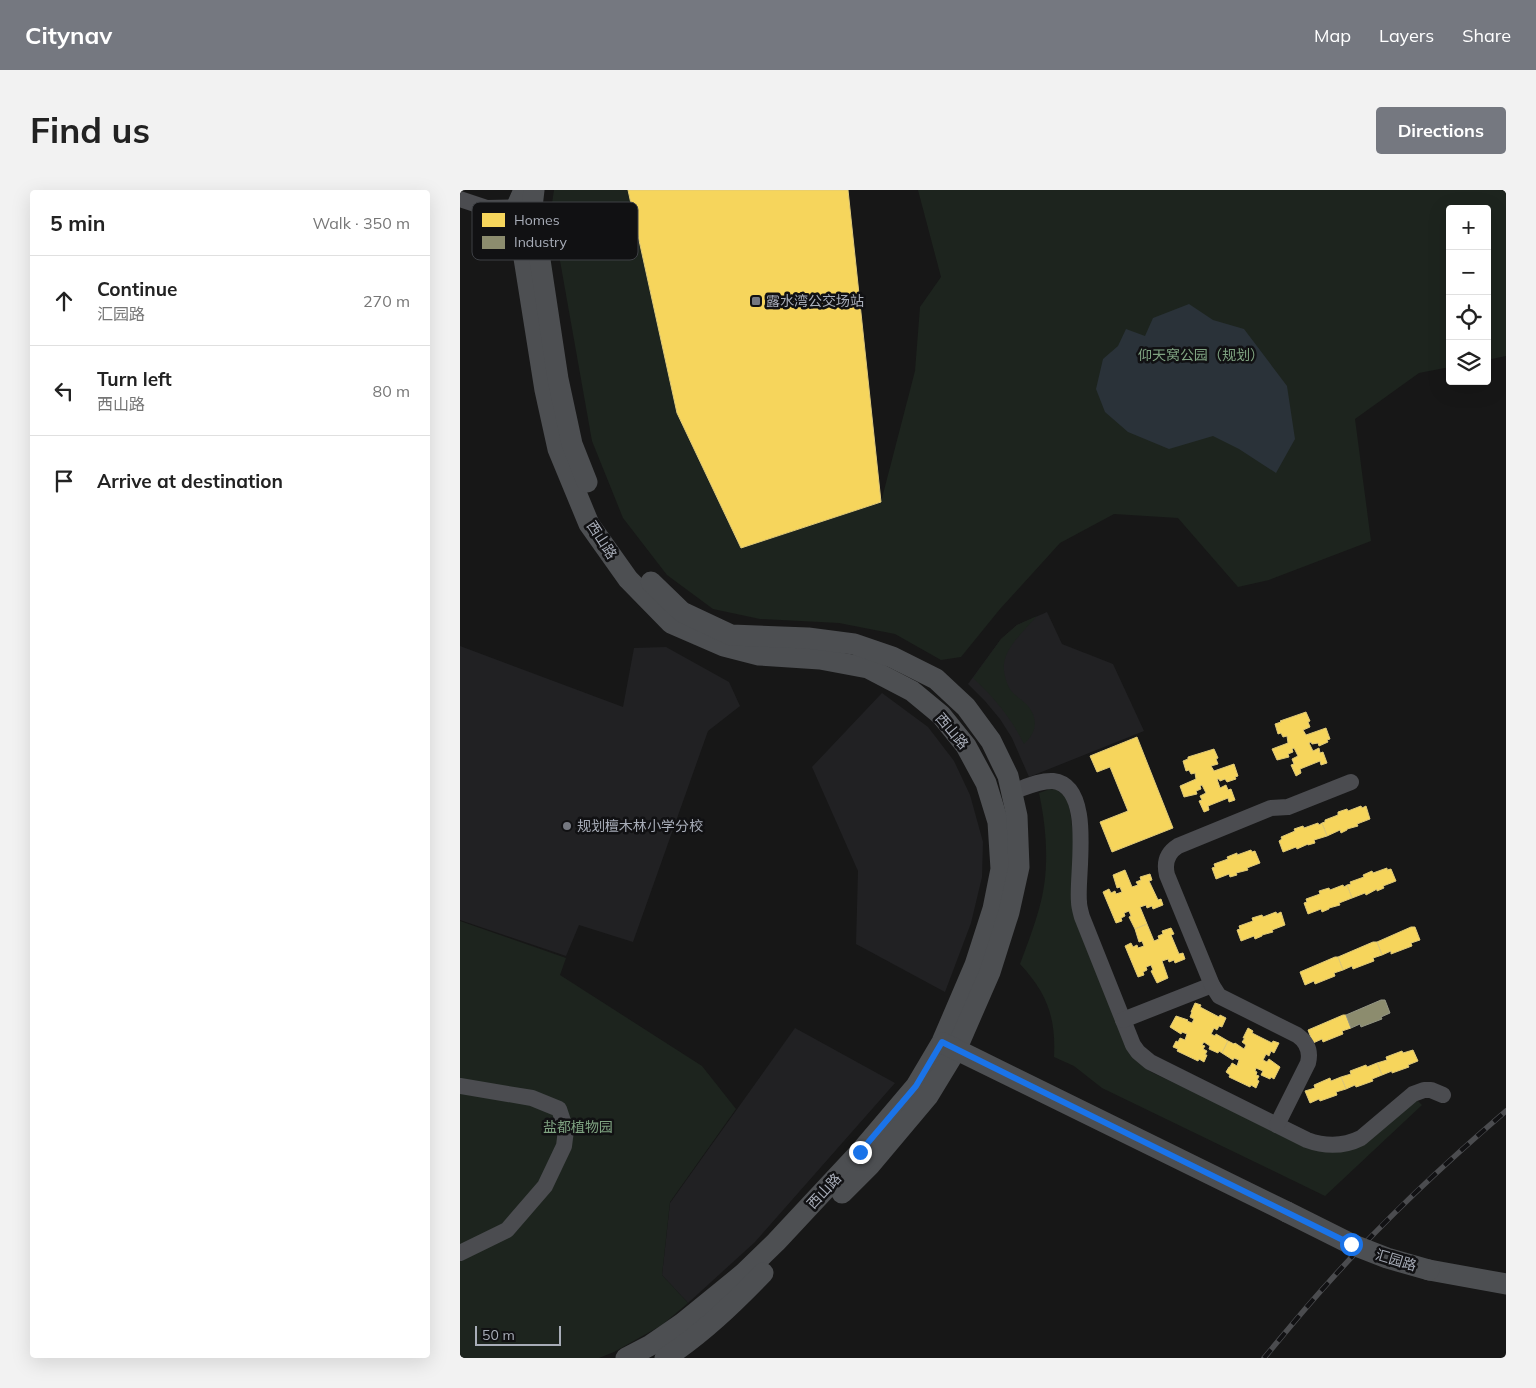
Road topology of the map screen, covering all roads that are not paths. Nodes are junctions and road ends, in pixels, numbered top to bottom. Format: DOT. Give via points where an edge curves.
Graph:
graph roads {
  1 [pos="527,199"];
  2 [pos="460,200"];
  3 [pos="514,202"];
  4 [pos="472,204"];
  5 [pos="533,260"];
  6 [pos="538,260"];
  7 [pos="1351,782"];
  8 [pos="1012,792"];
  9 [pos="1212,985"];
  10 [pos="1124,1020"];
  11 [pos="949,1046"];
  12 [pos="460,1086"];
  13 [pos="1443,1095"];
  14 [pos="1277,1125"];
  15 [pos="460,1254"];
  16 [pos="1506,1284"];
  17 [pos="668,1357"];
  18 [pos="626,1358"];
  1 -- 3 [label="street"];
  2 -- 4 [label="street"];
  5 -- 11 [label="main road, 西山路" via="545,390 558,449 589,524 628,579 672,623 724,646 759,655 820,659 868,668 912,691 941,715 966,746 986,783 998,822 1001,869 993,908"];
  6 -- 8 [label="main road, 西山路" via="572,444 601,518 638,569 682,612 731,635 808,638 854,644 892,657 936,679 966,706 991,741"];
  7 -- 9 [label="street" via="1288,807 1271,808 1170,852 1167,875"];
  8 -- 10 [label="street" via="1053,781 1068,788 1073,795 1080,835 1078,902"];
  8 -- 11 [label="main road, 西山路" via="1017,816 1019,867 1010,912 990,972"];
  9 -- 10 [label="street"];
  9 -- 14 [label="street" via="1219,996 1297,1035 1306,1044 1308,1063"];
  10 -- 14 [label="street" via="1133,1045 1150,1062"];
  11 -- 16 [label="main road, 汇园路, bridge" via="1351,1244 1429,1270"];
  11 -- 17 [label="main road, 西山路" via="928,1096 870,1165 742,1295"];
  11 -- 18 [label="main road, 西山路" via="860,1152 743,1274 703,1308"];
  12 -- 15 [label="street" via="532,1098 559,1109 566,1130 564,1146 539,1194 507,1230"];
  13 -- 14 [label="street" via="1431,1090 1417,1092 1361,1138 1350,1143 1316,1144"];
}
